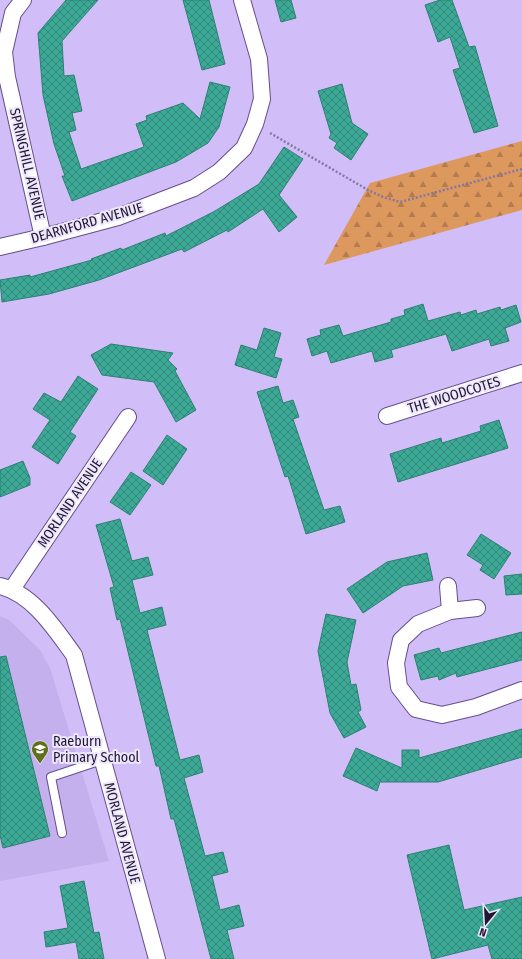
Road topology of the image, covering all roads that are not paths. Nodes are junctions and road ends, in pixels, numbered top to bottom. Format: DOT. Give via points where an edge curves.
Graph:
graph roads {
  1 [pos="23,0"];
  2 [pos="242,0"];
  3 [pos="43,237"];
  4 [pos="0,247"];
  5 [pos="522,373"];
  6 [pos="387,416"];
  7 [pos="128,417"];
  8 [pos="448,586"];
  9 [pos="6,587"];
  10 [pos="477,608"];
  11 [pos="450,611"];
  12 [pos="522,690"];
  13 [pos="102,760"];
  14 [pos="62,833"];
  15 [pos="157,959"];
  1 -- 3 [label="street, SPRINGHILL AVENUE" via="13,13 4,52 7,77"];
  2 -- 3 [label="street, DEARNFORD AVENUE" via="259,60 262,99 255,124 244,148 219,172 194,188 118,217"];
  3 -- 4 [label="street, DEARNFORD AVENUE"];
  5 -- 6 [label="street, THE WOODCOTES"];
  7 -- 9 [label="street, MORLAND AVENUE"];
  8 -- 11 [label="street"];
  9 -- 13 [label="street, MORLAND AVENUE" via="47,617 74,656"];
  10 -- 11 [label="street"];
  11 -- 12 [label="street" via="418,624 402,640 396,663 399,687 416,709 442,715 476,707"];
  13 -- 14 [label="lane" via="51,777"];
  13 -- 15 [label="street, MORLAND AVENUE"];
}
